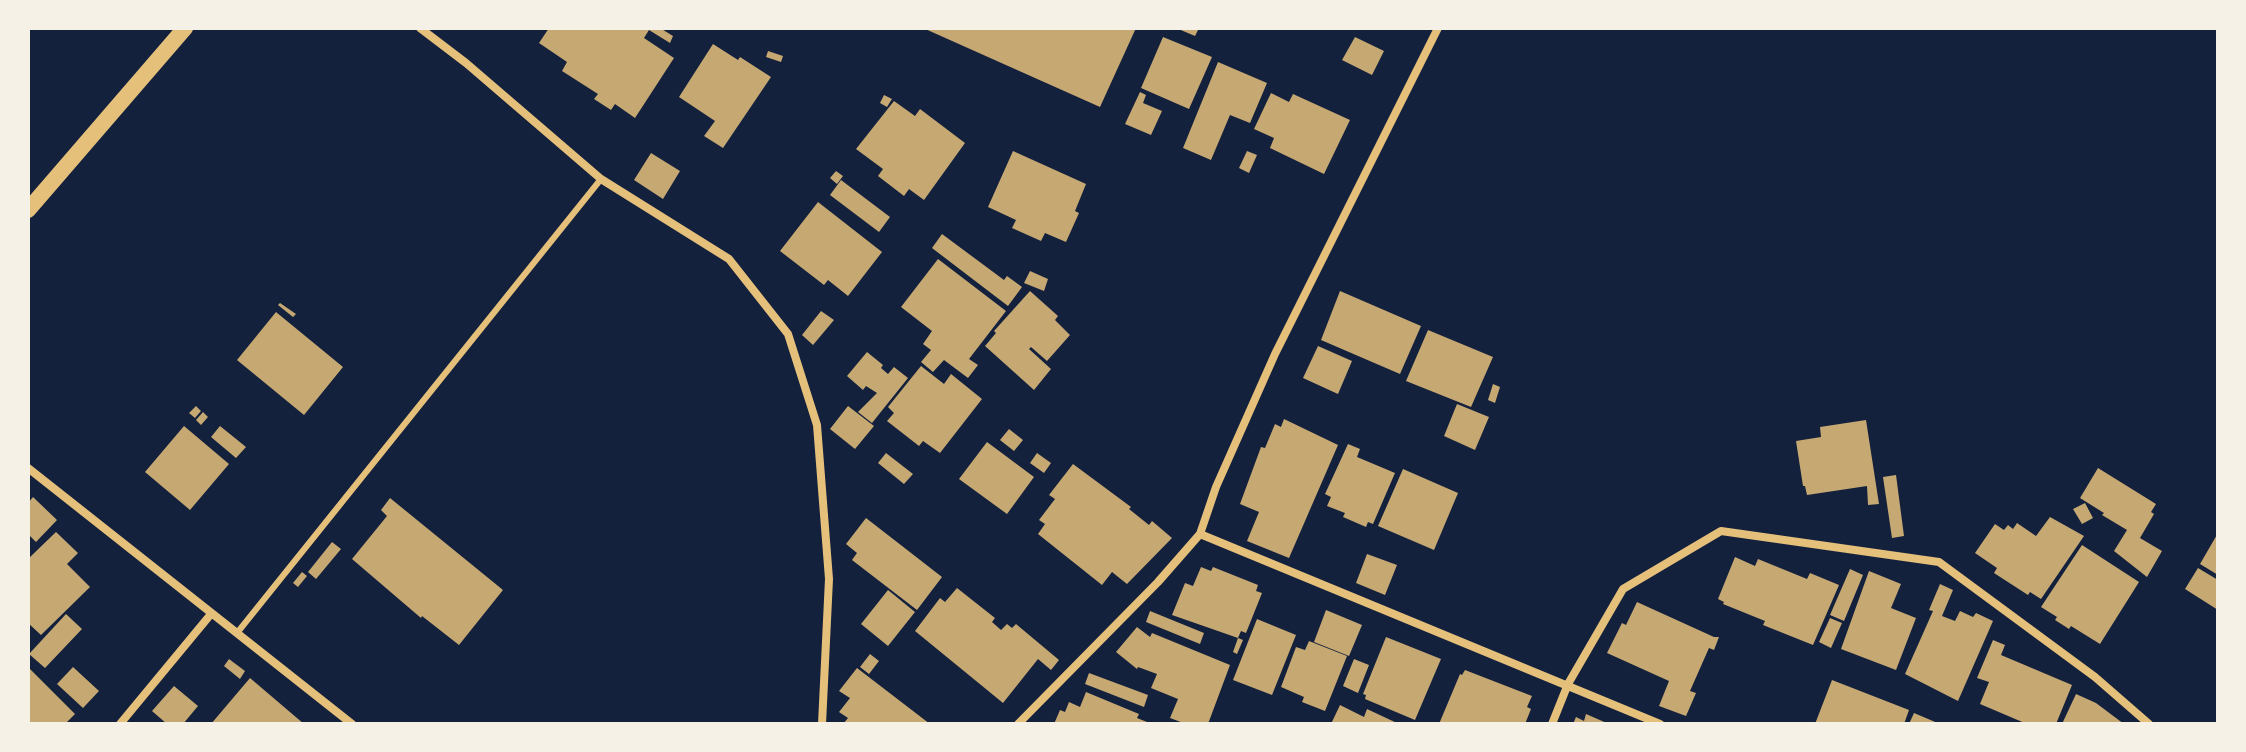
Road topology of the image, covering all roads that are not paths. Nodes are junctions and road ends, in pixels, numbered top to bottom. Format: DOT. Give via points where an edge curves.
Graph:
graph roads {
  1 [pos="185,28"];
  2 [pos="420,28"];
  3 [pos="1438,28"];
  4 [pos="601,179"];
  5 [pos="28,210"];
  6 [pos="28,468"];
  7 [pos="1200,534"];
  8 [pos="211,614"];
  9 [pos="237,633"];
  10 [pos="1568,684"];
  11 [pos="120,724"];
  12 [pos="352,724"];
  13 [pos="822,724"];
  14 [pos="1018,724"];
  15 [pos="1552,724"];
  16 [pos="1660,724"];
  17 [pos="2149,724"];
  1 -- 5 [label="main road"];
  2 -- 4 [label="street"];
  3 -- 7 [label="street" via="1275,354"];
  4 -- 9 [label="lane"];
  4 -- 13 [label="street" via="729,259 788,334 817,425 829,579"];
  6 -- 8 [label="street"];
  7 -- 10 [label="street"];
  7 -- 14 [label="street"];
  8 -- 9 [label="street"];
  8 -- 11 [label="street"];
  9 -- 12 [label="street"];
  10 -- 15 [label="street"];
  10 -- 16 [label="street"];
  10 -- 17 [label="street" via="1623,589 1721,531 1939,562 2095,677"];
}
